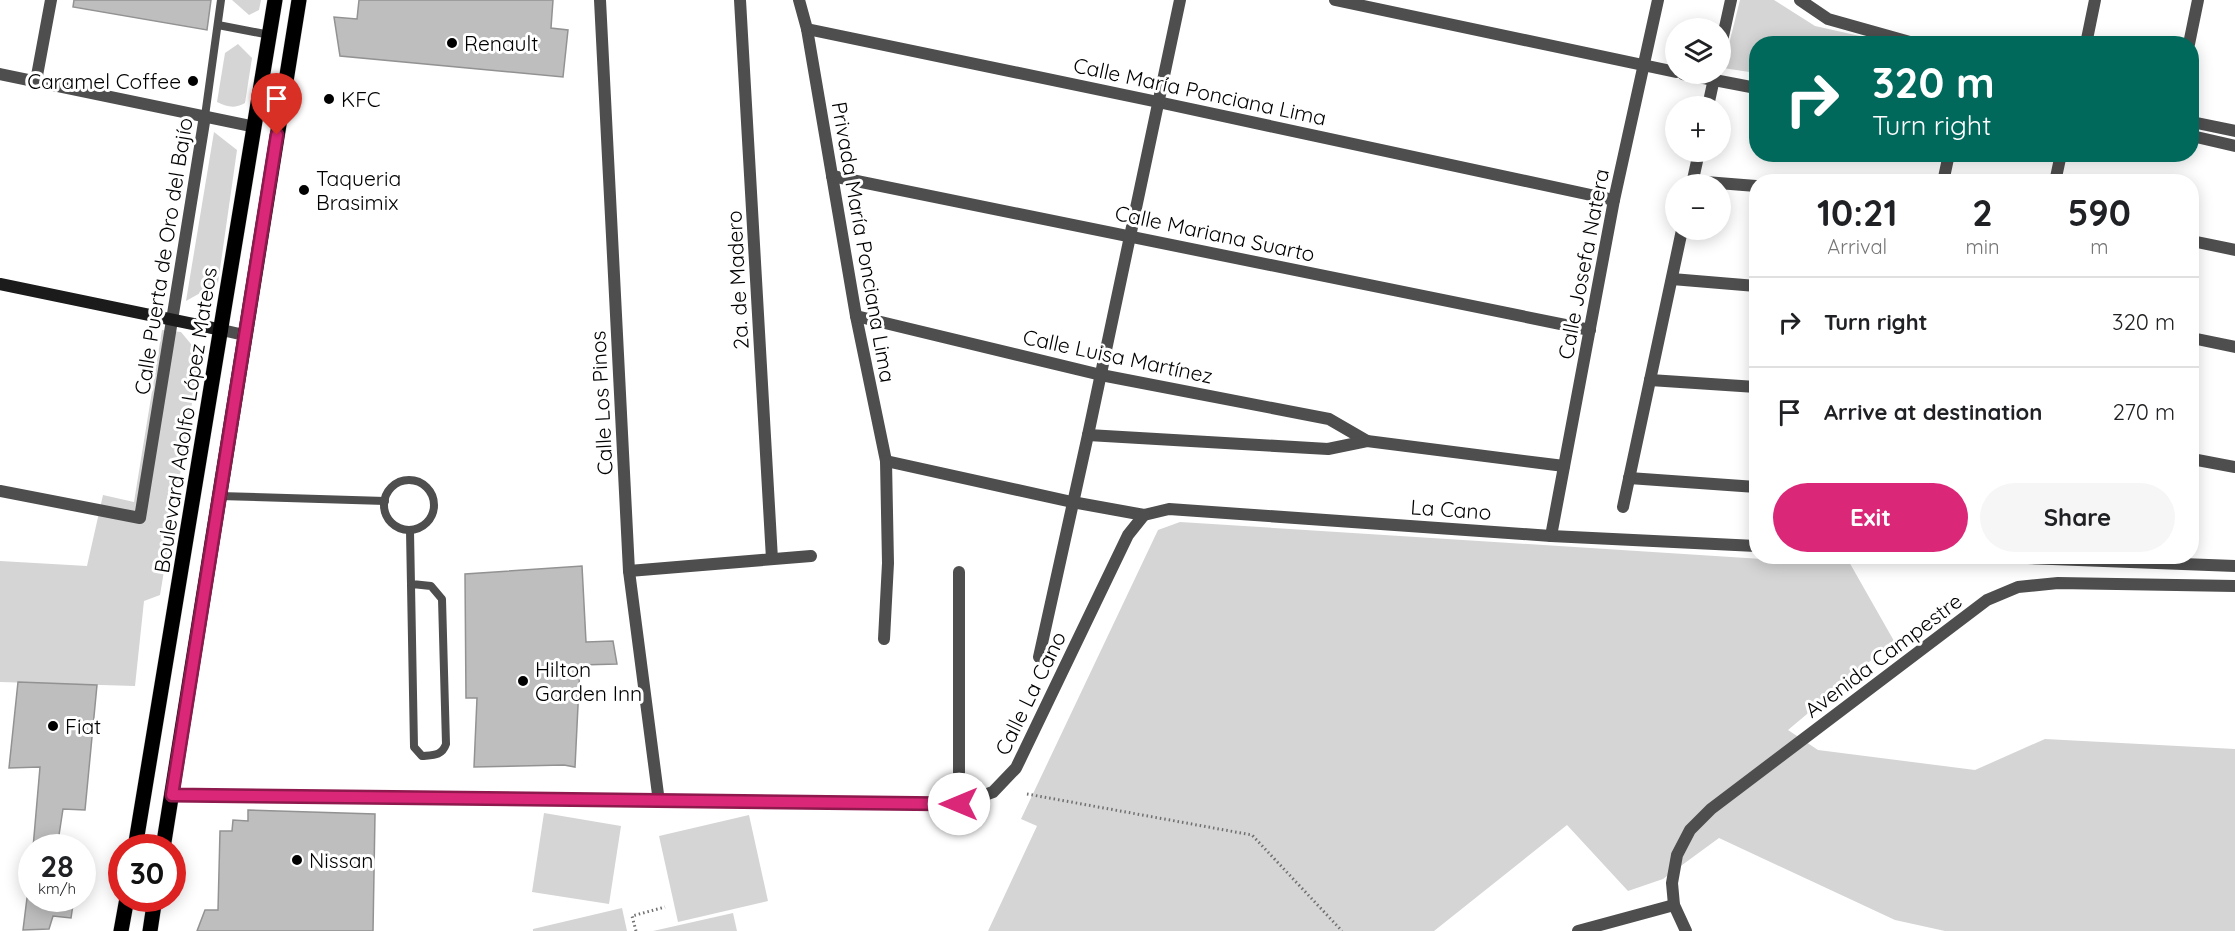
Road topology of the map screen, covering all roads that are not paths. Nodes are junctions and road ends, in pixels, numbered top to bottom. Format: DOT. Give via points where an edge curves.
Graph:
graph roads {
  1 [pos="51,0"];
  2 [pos="221,0"];
  3 [pos="275,0"];
  4 [pos="299,0"];
  5 [pos="600,0"];
  6 [pos="740,0"];
  7 [pos="799,0"];
  8 [pos="1180,0"];
  9 [pos="1335,0"];
  10 [pos="1658,0"];
  11 [pos="1731,0"];
  12 [pos="1800,0"];
  13 [pos="2095,0"];
  14 [pos="2198,0"];
  15 [pos="1727,18"];
  16 [pos="218,25"];
  17 [pos="807,29"];
  18 [pos="270,35"];
  19 [pos="1889,36"];
  20 [pos="2087,36"];
  21 [pos="2191,36"];
  22 [pos="1644,64"];
  23 [pos="1665,69"];
  24 [pos="0,74"];
  25 [pos="36,81"];
  26 [pos="1731,81"];
  27 [pos="1749,86"];
  28 [pos="1158,102"];
  29 [pos="205,116"];
  30 [pos="2199,123"];
  31 [pos="255,126"];
  32 [pos="2235,131"];
  33 [pos="2199,138"];
  34 [pos="2235,146"];
  35 [pos="832,176"];
  36 [pos="1731,185"];
  37 [pos="1749,186"];
  38 [pos="1614,200"];
  39 [pos="1129,236"];
  40 [pos="1680,240"];
  41 [pos="2199,242"];
  42 [pos="2235,250"];
  43 [pos="1671,279"];
  44 [pos="0,284"];
  45 [pos="1749,285"];
  46 [pos="856,316"];
  47 [pos="173,320"];
  48 [pos="222,330"];
  49 [pos="1590,330"];
  50 [pos="244,335"];
  51 [pos="2199,339"];
  52 [pos="2235,347"];
  53 [pos="1101,375"];
  54 [pos="1650,380"];
  55 [pos="1749,387"];
  56 [pos="1088,435"];
  57 [pos="1367,441"];
  58 [pos="2199,460"];
  59 [pos="886,461"];
  60 [pos="1564,466"];
  61 [pos="2235,467"];
  62 [pos="1629,478"];
  63 [pos="1749,487"];
  64 [pos="0,491"];
  65 [pos="219,496"];
  66 [pos="384,501"];
  67 [pos="1072,502"];
  68 [pos="1623,507"];
  69 [pos="1144,514"];
  70 [pos="410,531"];
  71 [pos="1551,536"];
  72 [pos="1749,546"];
  73 [pos="811,556"];
  74 [pos="772,559"];
  75 [pos="2183,564"];
  76 [pos="2235,566"];
  77 [pos="629,571"];
  78 [pos="959,572"];
  79 [pos="412,584"];
  80 [pos="2235,586"];
  81 [pos="884,639"];
  82 [pos="1039,657"];
  83 [pos="172,795"];
  84 [pos="659,802"];
  85 [pos="959,804"];
  86 [pos="137,834"];
  87 [pos="165,834"];
  88 [pos="1674,905"];
  89 [pos="124,912"];
  90 [pos="153,912"];
  91 [pos="121,931"];
  92 [pos="150,931"];
  93 [pos="1578,931"];
  94 [pos="1686,931"];
  1 -- 25 [label="street"];
  2 -- 16 [label="lane, Calle Puerta de Oro del Bajío"];
  3 -- 18 [label="main road, Boulevard Adolfo López Mateos"];
  4 -- 50 [label="main road"];
  5 -- 77 [label="street, Calle Los Pinos"];
  6 -- 74 [label="street, 2a. de Madero"];
  7 -- 17 [label="street"];
  8 -- 28 [label="street"];
  9 -- 22 [label="street"];
  10 -- 22 [label="street, Calle Josefa Natera"];
  11 -- 15 [label="street"];
  12 -- 19 [label="street" via="1828,19"];
  13 -- 20 [label="street"];
  14 -- 21 [label="street"];
  16 -- 18 [label="lane"];
  16 -- 29 [label="lane, Calle Puerta de Oro del Bajío"];
  17 -- 28 [label="street, Calle María Ponciana Lima"];
  17 -- 35 [label="street, Privada María Ponciana Lima"];
  18 -- 31 [label="main road, Boulevard Adolfo López Mateos"];
  22 -- 23 [label="street"];
  22 -- 38 [label="street, Calle Josefa Natera"];
  24 -- 25 [label="street"];
  25 -- 29 [label="street"];
  26 -- 27 [label="street"];
  28 -- 38 [label="street, Calle María Ponciana Lima"];
  28 -- 39 [label="street"];
  29 -- 31 [label="street"];
  29 -- 47 [label="street, Calle Puerta de Oro del Bajío"];
  30 -- 32 [label="street"];
  31 -- 48 [label="main road, Boulevard Adolfo López Mateos"];
  33 -- 34 [label="street"];
  35 -- 39 [label="street, Calle Mariana Suarto"];
  35 -- 46 [label="street, Privada María Ponciana Lima"];
  36 -- 37 [label="street"];
  38 -- 49 [label="street, Calle Josefa Natera"];
  39 -- 49 [label="street, Calle Mariana Suarto"];
  39 -- 53 [label="street"];
  40 -- 43 [label="street"];
  41 -- 42 [label="street"];
  43 -- 45 [label="street"];
  43 -- 54 [label="street"];
  44 -- 47 [label="main road"];
  46 -- 53 [label="street, Calle Luisa Martínez"];
  46 -- 59 [label="street, Privada María Ponciana Lima"];
  47 -- 48 [label="main road"];
  47 -- 64 [label="street, Calle Puerta de Oro del Bajío" via="140,518"];
  48 -- 50 [label="street"];
  48 -- 86 [label="main road, Boulevard Adolfo López Mateos"];
  49 -- 60 [label="street, Calle Josefa Natera"];
  50 -- 65 [label="main road"];
  51 -- 52 [label="street"];
  53 -- 56 [label="street"];
  53 -- 57 [label="street, Calle Luisa Martínez" via="1329,419"];
  54 -- 55 [label="street"];
  54 -- 62 [label="street"];
  56 -- 57 [label="street, Calle Luisa Martínez" via="1328,449"];
  56 -- 67 [label="street"];
  57 -- 60 [label="street, Calle Luisa Martínez"];
  58 -- 61 [label="street"];
  59 -- 67 [label="street"];
  59 -- 81 [label="street, Privada María Ponciana Lima" via="888,563"];
  60 -- 71 [label="street, Calle Josefa Natera"];
  62 -- 63 [label="street"];
  62 -- 68 [label="street"];
  65 -- 66 [label="lane"];
  65 -- 83 [label="main road"];
  66 -- 70 [label="lane" via="387,518"];
  66 -- 70 [label="lane" via="393,486 408,480 430,491 434,509 431,518 424,526"];
  67 -- 69 [label="street"];
  67 -- 82 [label="street"];
  69 -- 71 [label="street, La Cano" via="1169,508"];
  69 -- 85 [label="street, Calle La Cano" via="1128,535 1017,768 993,792"];
  70 -- 79 [label="lane"];
  71 -- 72 [label="street, La Cano"];
  73 -- 74 [label="street"];
  74 -- 77 [label="street"];
  75 -- 76 [label="street"];
  77 -- 84 [label="street, Calle Los Pinos"];
  78 -- 85 [label="street"];
  79 -- 79 [label="lane" via="414,747 420,755 437,755 446,744 442,599 431,586"];
  80 -- 88 [label="street, Avenida Campestre" via="2058,583 2018,587 1987,600 1711,809 1690,830 1677,855 1672,883"];
  83 -- 84 [label="street, Calle La Cano"];
  83 -- 87 [label="main road"];
  84 -- 85 [label="street, Calle La Cano"];
  88 -- 93 [label="street"];
  88 -- 94 [label="street, Avenida Campestre"];
  89 -- 91 [label="main road"];
  90 -- 92 [label="main road"];
}
